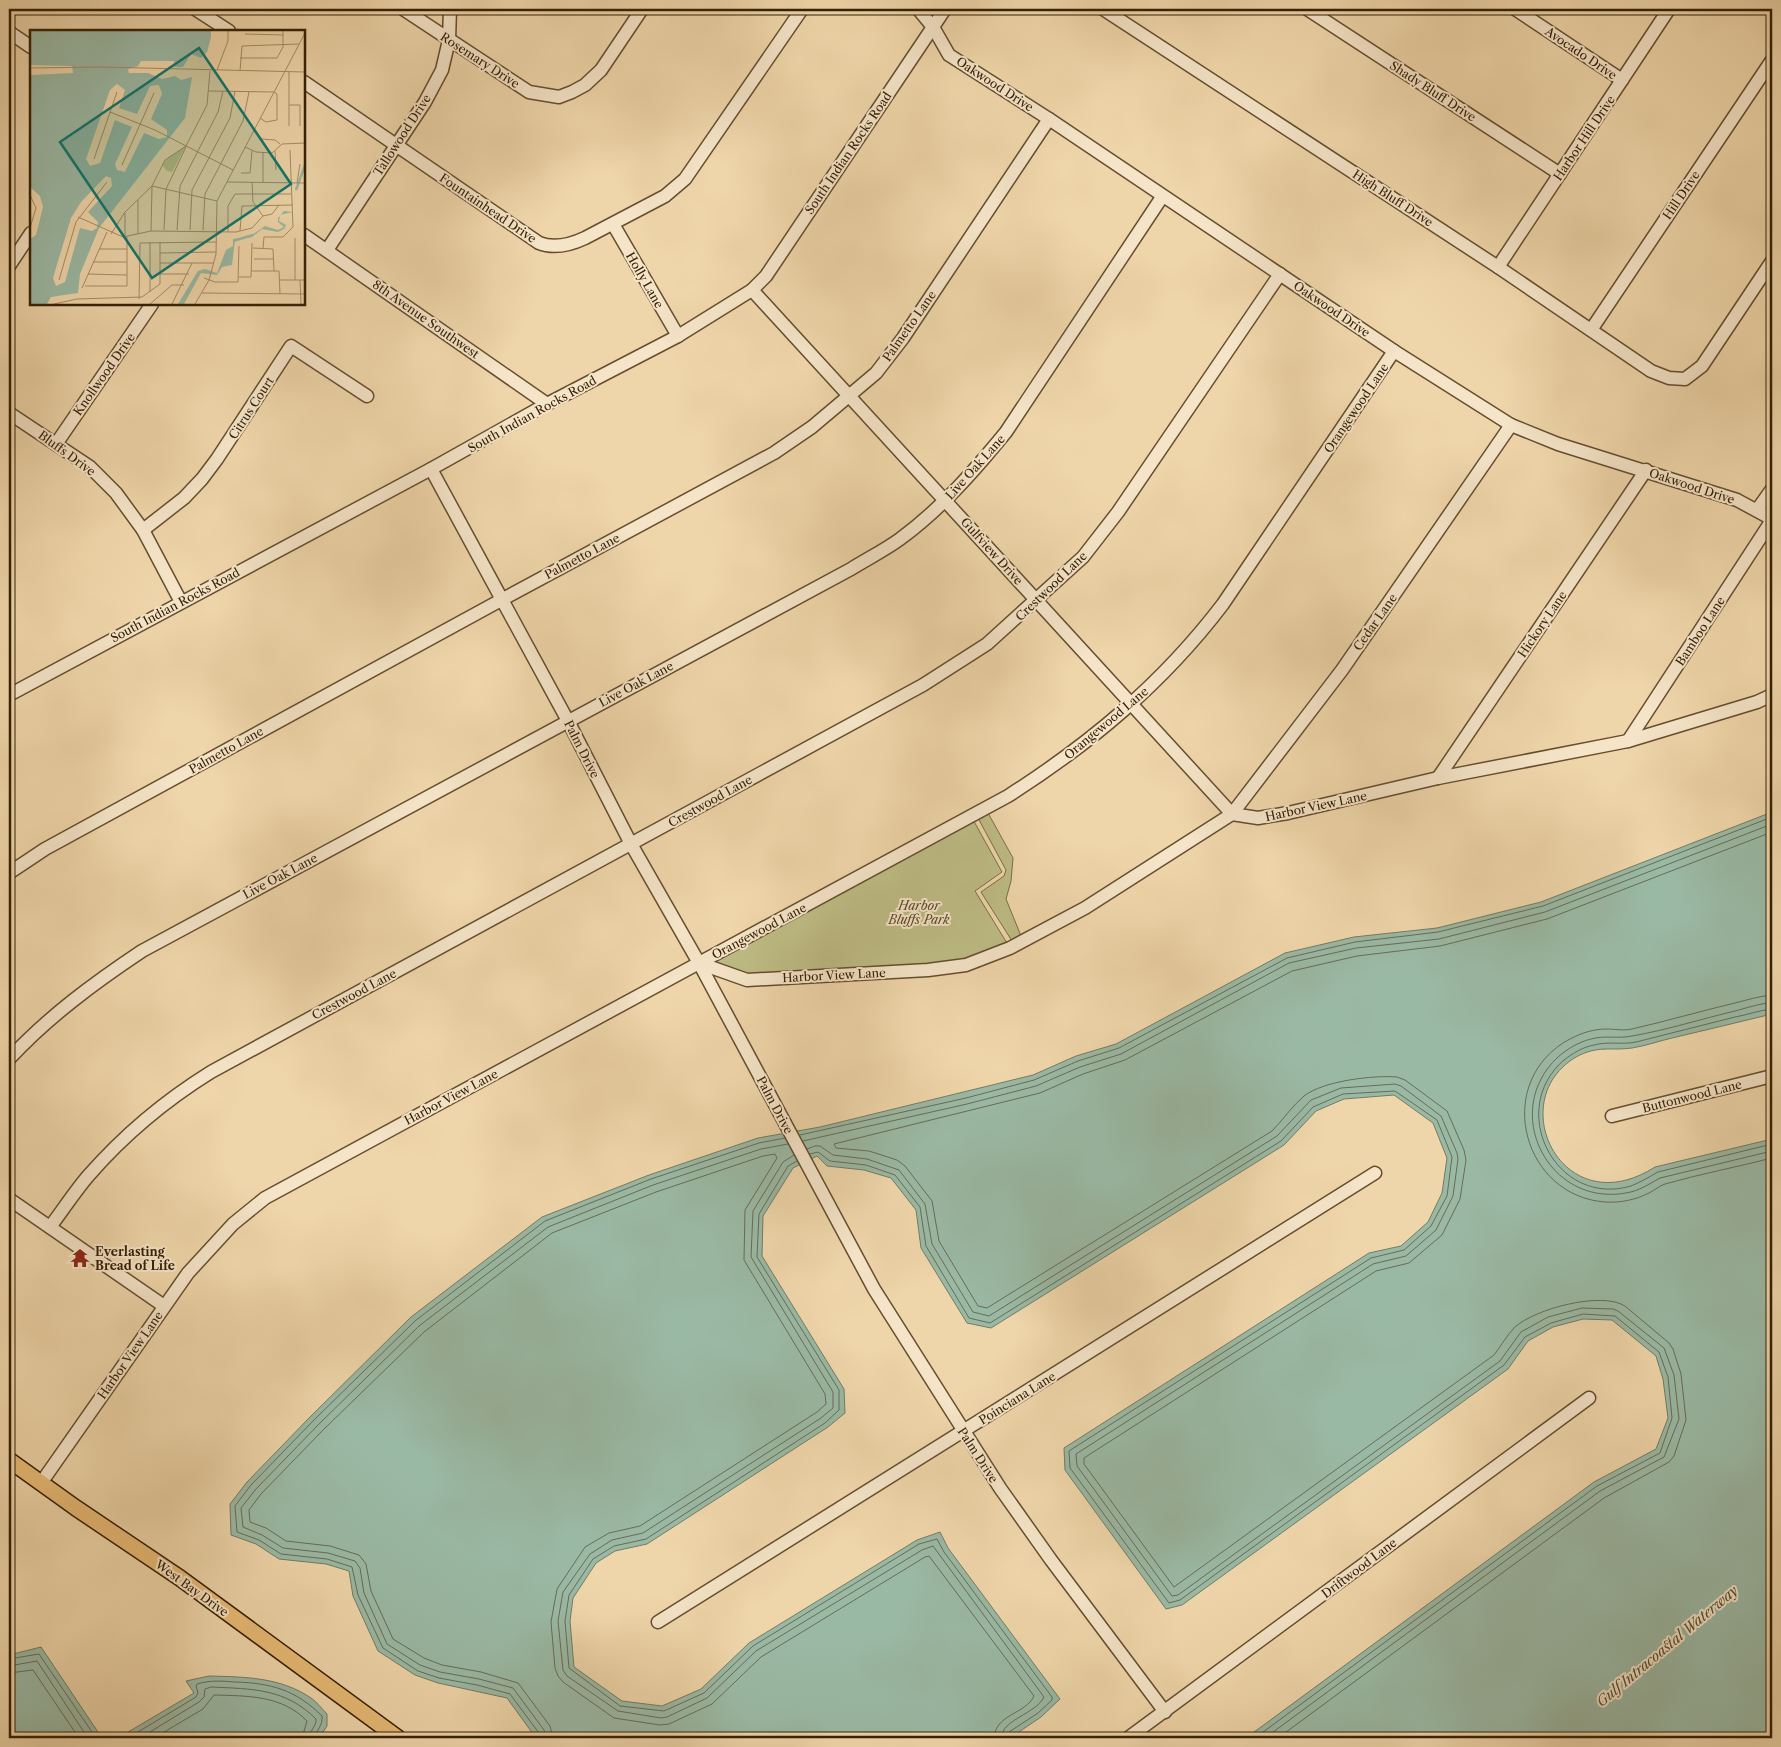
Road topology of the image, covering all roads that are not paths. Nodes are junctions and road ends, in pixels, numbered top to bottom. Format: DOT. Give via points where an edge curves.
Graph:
graph roads {
  1 [pos="195,9"];
  2 [pos="403,9"];
  3 [pos="450,9"];
  4 [pos="642,9"];
  5 [pos="802,9"];
  6 [pos="918,9"];
  7 [pos="945,9"];
  8 [pos="1103,9"];
  9 [pos="1307,9"];
  10 [pos="1515,9"];
  11 [pos="1669,9"];
  12 [pos="933,26"];
  13 [pos="227,30"];
  14 [pos="9,32"];
  15 [pos="449,40"];
  16 [pos="30,46"];
  17 [pos="1772,60"];
  18 [pos="1622,80"];
  19 [pos="305,83"];
  20 [pos="1049,119"];
  21 [pos="396,145"];
  22 [pos="1560,174"];
  23 [pos="1162,197"];
  24 [pos="613,224"];
  25 [pos="30,234"];
  26 [pos="305,236"];
  27 [pos="327,250"];
  28 [pos="1772,261"];
  29 [pos="9,266"];
  30 [pos="1498,267"];
  31 [pos="1280,274"];
  32 [pos="752,290"];
  33 [pos="151,305"];
  34 [pos="1590,330"];
  35 [pos="678,336"];
  36 [pos="1394,351"];
  37 [pos="367,396"];
  38 [pos="850,396"];
  39 [pos="547,404"];
  40 [pos="9,413"];
  41 [pos="1510,425"];
  42 [pos="56,444"];
  43 [pos="431,469"];
  44 [pos="1646,470"];
  45 [pos="1772,489"];
  46 [pos="946,500"];
  47 [pos="1757,510"];
  48 [pos="1772,519"];
  49 [pos="143,530"];
  50 [pos="503,599"];
  51 [pos="1037,600"];
  52 [pos="181,602"];
  53 [pos="9,695"];
  54 [pos="1772,695"];
  55 [pos="1131,704"];
  56 [pos="568,721"];
  57 [pos="1628,741"];
  58 [pos="1438,778"];
  59 [pos="1232,814"];
  60 [pos="632,844"];
  61 [pos="9,873"];
  62 [pos="699,963"];
  63 [pos="9,1060"];
  64 [pos="1772,1076"];
  65 [pos="1612,1116"];
  66 [pos="1374,1174"];
  67 [pos="9,1199"];
  68 [pos="50,1227"];
  69 [pos="164,1306"];
  70 [pos="1589,1398"];
  71 [pos="963,1432"];
  72 [pos="9,1460"];
  73 [pos="41,1482"];
  74 [pos="658,1622"];
  75 [pos="1165,1712"];
  76 [pos="398,1738"];
  77 [pos="1128,1738"];
  1 -- 13 [label="street"];
  2 -- 15 [label="street, Rosemary Drive"];
  3 -- 15 [label="street, Tallowood Drive"];
  4 -- 15 [label="street, Rosemary Drive" via="601,70 585,85 559,97 529,92"];
  5 -- 24 [label="street, Fountainhead Drive" via="685,179 665,196"];
  6 -- 12 [label="street, Oakwood Drive"];
  7 -- 12 [label="street, South Indian Rocks Road"];
  8 -- 30 [label="street, High Bluff Drive"];
  9 -- 22 [label="street, Shady Bluff Drive"];
  10 -- 18 [label="street, Avocado Drive"];
  11 -- 18 [label="street, Harbor Hill Drive"];
  12 -- 20 [label="street, Oakwood Drive" via="949,55"];
  12 -- 32 [label="street, South Indian Rocks Road" via="771,268"];
  14 -- 16 [label="street"];
  15 -- 21 [label="street, Tallowood Drive" via="442,70"];
  17 -- 34 [label="street, Hill Drive"];
  18 -- 22 [label="street, Harbor Hill Drive"];
  19 -- 21 [label="street, Fountainhead Drive"];
  20 -- 23 [label="street, Oakwood Drive"];
  20 -- 38 [label="street, Palmetto Lane" via="903,338 876,373"];
  21 -- 24 [label="street, Fountainhead Drive" via="549,247 573,243"];
  21 -- 27 [label="street, Tallowood Drive"];
  22 -- 30 [label="street, Harbor Hill Drive"];
  23 -- 31 [label="street, Oakwood Drive"];
  23 -- 46 [label="street, Live Oak Lane" via="1006,432"];
  24 -- 35 [label="street, Holly Lane"];
  25 -- 29 [label="street"];
  26 -- 27 [label="street, 8th Avenue Southwest"];
  27 -- 39 [label="street, 8th Avenue Southwest"];
  28 -- 34 [label="street, High Bluff Drive" via="1702,366 1685,380 1651,371"];
  30 -- 34 [label="street, High Bluff Drive"];
  31 -- 36 [label="street, Oakwood Drive"];
  31 -- 51 [label="street, Crestwood Lane" via="1118,512 1083,557"];
  32 -- 35 [label="street, South Indian Rocks Road"];
  32 -- 38 [label="street, Gulfview Drive"];
  33 -- 42 [label="street, Knollwood Drive"];
  35 -- 39 [label="street, South Indian Rocks Road"];
  36 -- 41 [label="street, Oakwood Drive"];
  36 -- 55 [label="street, Orangewood Lane" via="1223,604 1201,633"];
  37 -- 49 [label="street, Citrus Court" via="291,346 202,479 184,498"];
  38 -- 46 [label="street, Gulfview Drive"];
  38 -- 50 [label="street, Palmetto Lane" via="774,453"];
  39 -- 43 [label="street, South Indian Rocks Road"];
  40 -- 42 [label="street, Bluffs Drive"];
  41 -- 44 [label="street, Oakwood Drive" via="1558,444"];
  41 -- 59 [label="street, Cedar Lane" via="1342,670"];
  42 -- 49 [label="street, Bluffs Drive" via="90,468 116,493"];
  43 -- 50 [label="street, Palm Drive"];
  43 -- 52 [label="street, South Indian Rocks Road"];
  44 -- 47 [label="street, Oakwood Drive" via="1737,500"];
  44 -- 58 [label="street, Hickory Lane"];
  45 -- 47 [label="street"];
  46 -- 51 [label="street, Gulfview Drive"];
  46 -- 56 [label="street, Live Oak Lane" via="900,539 851,569"];
  47 -- 48 [label="street, Oakwood Drive"];
  48 -- 57 [label="street, Bamboo Lane"];
  49 -- 52 [label="street, Bluffs Drive"];
  50 -- 56 [label="street, Palm Drive"];
  50 -- 61 [label="street, Palmetto Lane" via="45,849"];
  51 -- 55 [label="street, Gulfview Drive"];
  51 -- 60 [label="street, Crestwood Lane" via="988,644 923,685"];
  52 -- 53 [label="street, South Indian Rocks Road"];
  54 -- 57 [label="street, Harbor View Lane"];
  55 -- 59 [label="street, Gulfview Drive"];
  55 -- 62 [label="street, Orangewood Lane" via="1083,745 1008,796"];
  56 -- 60 [label="street, Palm Drive"];
  56 -- 63 [label="street, Live Oak Lane" via="142,951 58,1012"];
  57 -- 58 [label="street, Harbor View Lane"];
  58 -- 59 [label="street, Harbor View Lane" via="1288,814 1258,818"];
  59 -- 62 [label="street, Harbor View Lane" via="1085,908 1010,948 966,964 928,970 748,980"];
  60 -- 62 [label="street, Palm Drive"];
  60 -- 68 [label="street, Crestwood Lane" via="187,1087 124,1138 88,1176"];
  62 -- 69 [label="street, Harbor View Lane" via="265,1198 209,1248"];
  62 -- 71 [label="street, Palm Drive" via="874,1289"];
  64 -- 65 [label="street, Buttonwood Lane"];
  66 -- 71 [label="street, Poinciana Lane"];
  67 -- 68 [label="street"];
  68 -- 69 [label="street"];
  69 -- 73 [label="street, Harbor View Lane"];
  70 -- 75 [label="street, Driftwood Lane"];
  71 -- 74 [label="street, Poinciana Lane"];
  71 -- 75 [label="street, Palm Drive" via="1051,1560"];
  72 -- 73 [label="main road, West Bay Drive"];
  73 -- 76 [label="main road, West Bay Drive" via="180,1578"];
  75 -- 77 [label="street, Driftwood Lane"];
}
